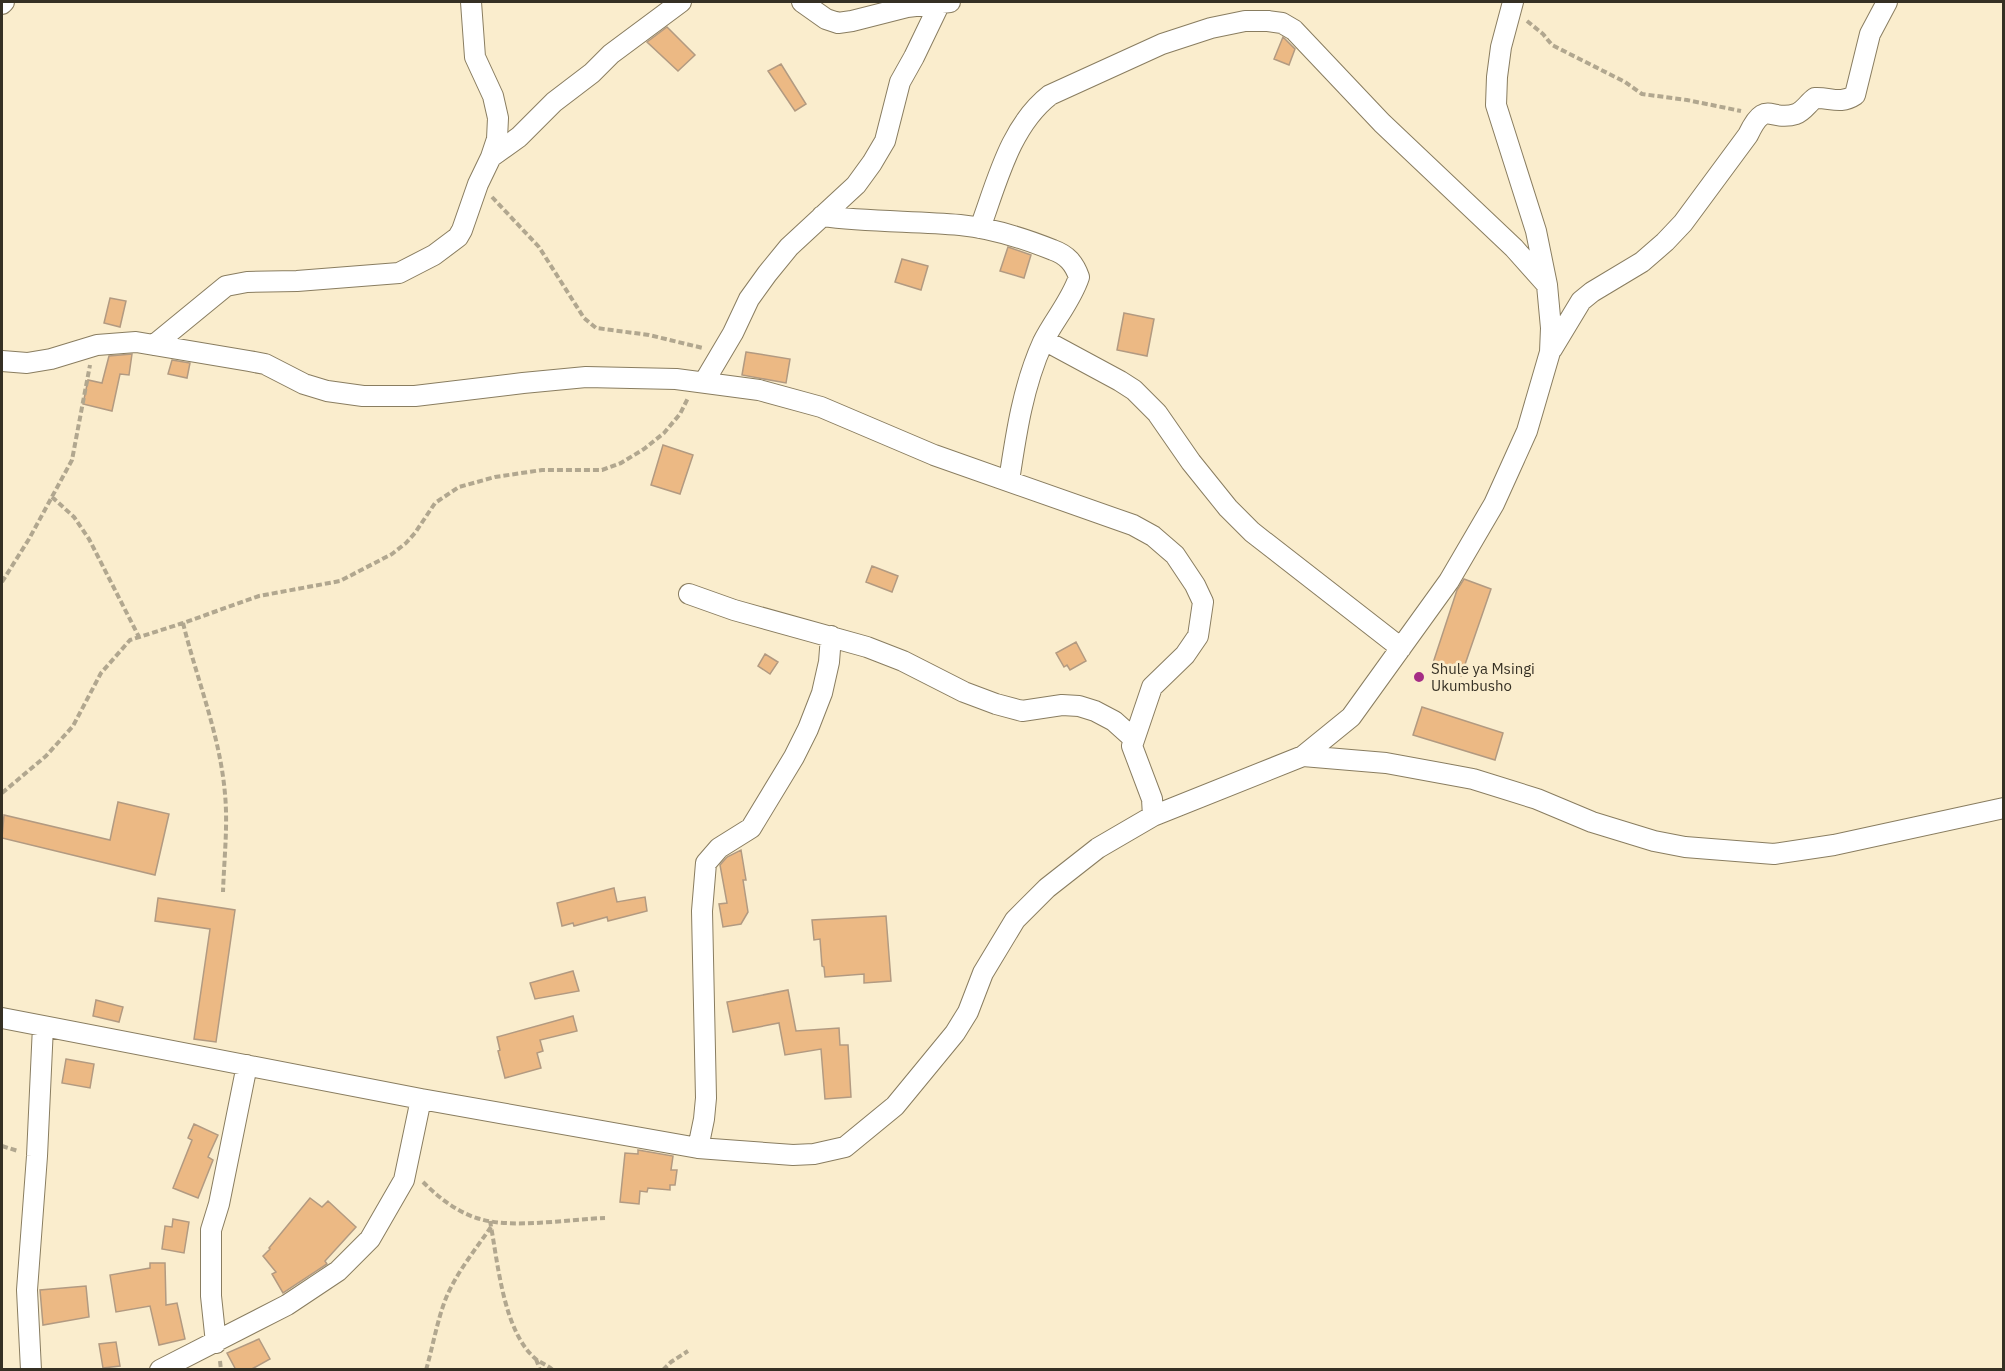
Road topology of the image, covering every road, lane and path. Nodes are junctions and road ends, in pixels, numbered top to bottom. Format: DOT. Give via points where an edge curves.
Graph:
graph roads {
  1 [pos="471,2"];
  2 [pos="681,2"];
  3 [pos="802,2"];
  4 [pos="946,2"];
  5 [pos="1887,2"];
  6 [pos="1512,5"];
  7 [pos="1761,115"];
  8 [pos="491,157"];
  9 [pos="478,184"];
  10 [pos="822,216"];
  11 [pos="980,228"];
  12 [pos="1547,285"];
  13 [pos="1044,340"];
  14 [pos="154,345"];
  15 [pos="93,346"];
  16 [pos="1550,352"];
  17 [pos="720,353"];
  18 [pos="2,361"];
  19 [pos="700,382"];
  20 [pos="1009,482"];
  21 [pos="52,496"];
  22 [pos="2,582"];
  23 [pos="689,594"];
  24 [pos="183,623"];
  25 [pos="831,636"];
  26 [pos="139,637"];
  27 [pos="1401,648"];
  28 [pos="1134,739"];
  29 [pos="1303,756"];
  30 [pos="2,793"];
  31 [pos="2004,808"];
  32 [pos="1154,816"];
  33 [pos="223,892"];
  34 [pos="2,1018"];
  35 [pos="43,1026"];
  36 [pos="247,1065"];
  37 [pos="421,1099"];
  38 [pos="698,1148"];
  39 [pos="407,1166"];
  40 [pos="605,1218"];
  41 [pos="491,1224"];
  42 [pos="216,1343"];
  43 [pos="687,1352"];
  44 [pos="535,1359"];
  45 [pos="31,1370"];
  46 [pos="160,1370"];
  47 [pos="426,1370"];
  48 [pos="540,1370"];
  49 [pos="553,1370"];
  50 [pos="663,1370"];
  1 -- 8 [label="street" via="475,57 493,96 498,118"];
  2 -- 8 [label="street" via="611,54 519,137"];
  3 -- 4 [label="street" via="838,23"];
  4 -- 10 [label="street" via="900,82 885,141 856,185"];
  5 -- 7 [label="street" via="1870,34 1855,95 1840,101 1815,98 1792,115"];
  6 -- 7 [label="path" via="1552,45 1642,94"];
  6 -- 12 [label="street" via="1501,47 1496,105 1536,231"];
  7 -- 16 [label="street" via="1683,223 1642,262 1581,301"];
  8 -- 9 [label="street"];
  9 -- 14 [label="street" via="458,237 404,271 226,286"];
  9 -- 17 [label="path" via="539,247 590,323"];
  10 -- 11 [label="street"];
  10 -- 17 [label="street" via="767,274"];
  11 -- 12 [label="street" via="1021,126 1050,95 1162,44 1211,28 1268,21 1294,30 1382,123 1514,248"];
  11 -- 13 [label="street" via="1062,253 1076,267 1077,283"];
  12 -- 16 [label="street"];
  13 -- 20 [label="street" via="1016,430"];
  13 -- 27 [label="street" via="1134,390 1157,413 1228,508 1252,532"];
  14 -- 15 [label="street" via="136,342"];
  14 -- 19 [label="street" via="249,360 304,384 363,396 416,396 586,377"];
  15 -- 18 [label="street" via="27,363"];
  15 -- 21 [label="path" via="72,460"];
  16 -- 27 [label="street" via="1527,431 1494,504 1449,580"];
  17 -- 19 [label="street"];
  19 -- 20 [label="street" via="759,390 821,407"];
  19 -- 24 [label="path" via="663,433 621,463 602,470 542,470 459,487 435,502 406,543 340,581 259,596"];
  20 -- 28 [label="street" via="1133,525 1153,536 1175,555 1195,585 1203,602 1198,636 1185,655 1152,687"];
  21 -- 22 [label="path"];
  21 -- 26 [label="path" via="89,539"];
  23 -- 25 [label="street"];
  24 -- 26 [label="path"];
  24 -- 33 [label="path" via="206,698 225,795"];
  25 -- 28 [label="street" via="903,661 996,704 1022,711 1062,705 1095,711"];
  25 -- 38 [label="street" via="822,693 794,757 751,828 719,848 705,863 702,911 706,1098"];
  26 -- 30 [label="path" via="130,640 101,674 73,726 46,756"];
  27 -- 29 [label="street" via="1351,717"];
  28 -- 32 [label="street" via="1132,746"];
  29 -- 31 [label="street" via="1386,763 1473,779 1654,841 1774,854"];
  29 -- 32 [label="street"];
  32 -- 38 [label="street" via="1098,848 1047,888 1015,920 983,973 969,1012 955,1033 895,1106 845,1147 793,1155"];
  34 -- 35 [label="street"];
  35 -- 36 [label="street"];
  35 -- 45 [label="street" via="27,1290"];
  36 -- 37 [label="street"];
  36 -- 42 [label="street" via="211,1230"];
  37 -- 38 [label="street"];
  37 -- 39 [label="street"];
  39 -- 41 [label="path" via="439,1198"];
  39 -- 42 [label="street" via="404,1180 370,1239 338,1271 287,1305"];
  40 -- 41 [label="path"];
  41 -- 44 [label="path" via="506,1304 513,1325"];
  41 -- 47 [label="path" via="447,1296"];
  42 -- 46 [label="street"];
  43 -- 50 [label="path"];
  44 -- 48 [label="path"];
  44 -- 49 [label="path"];
}
